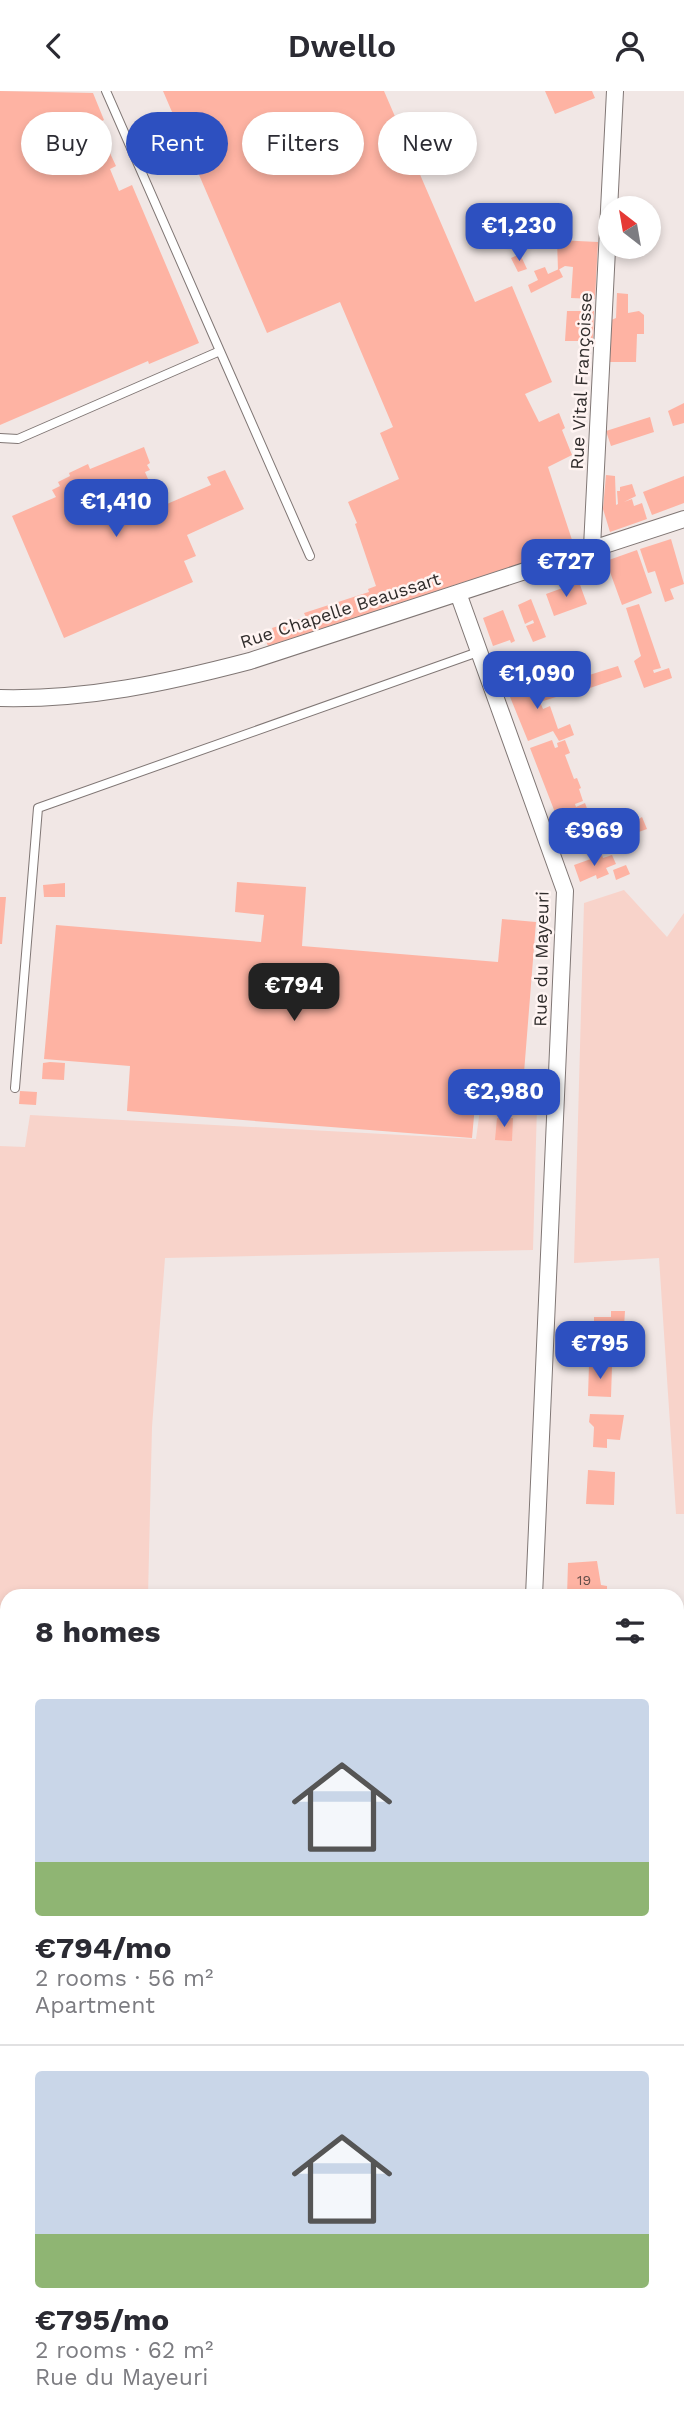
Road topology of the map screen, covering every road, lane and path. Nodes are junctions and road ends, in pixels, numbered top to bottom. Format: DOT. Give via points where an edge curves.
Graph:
graph roads {
  1 [pos="106,91"];
  2 [pos="615,91"];
  3 [pos="220,351"];
  4 [pos="0,438"];
  5 [pos="684,519"];
  6 [pos="592,547"];
  7 [pos="310,556"];
  8 [pos="458,593"];
  9 [pos="478,652"];
  10 [pos="0,698"];
  11 [pos="15,1088"];
  12 [pos="534,1589"];
  1 -- 3 [label="lane"];
  2 -- 6 [label="street, Rue Vital Françoisse"];
  3 -- 4 [label="lane" via="18,439"];
  3 -- 7 [label="lane"];
  5 -- 6 [label="street, Rue Chapelle Beaussart"];
  6 -- 8 [label="street, Rue Chapelle Beaussart"];
  8 -- 9 [label="street, Rue du Mayeuri"];
  8 -- 10 [label="street, Rue Chapelle Beaussart" via="177,680 98,695"];
  9 -- 11 [label="lane" via="38,808"];
  9 -- 12 [label="street, Rue du Mayeuri" via="565,891"];
}
